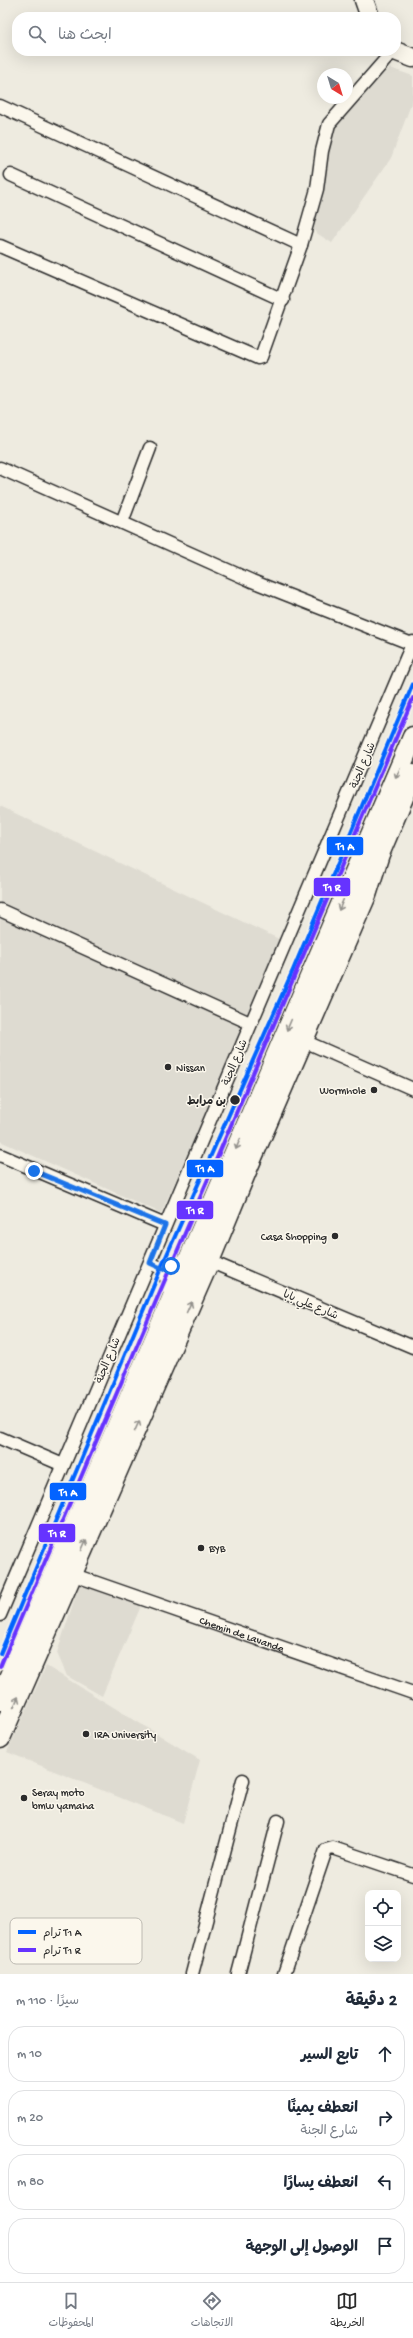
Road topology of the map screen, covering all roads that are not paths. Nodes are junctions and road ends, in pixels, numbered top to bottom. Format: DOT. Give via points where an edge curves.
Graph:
graph roads {
  1 [pos="364,0"];
  2 [pos="368,12"];
  3 [pos="401,54"];
  4 [pos="390,56"];
  5 [pos="413,58"];
  6 [pos="0,106"];
  7 [pos="11,174"];
  8 [pos="301,245"];
  9 [pos="0,246"];
  10 [pos="283,300"];
  11 [pos="150,448"];
  12 [pos="0,468"];
  13 [pos="122,522"];
  14 [pos="413,643"];
  15 [pos="413,737"];
  16 [pos="413,774"];
  17 [pos="0,910"];
  18 [pos="250,1023"];
  19 [pos="304,1041"];
  20 [pos="413,1089"];
  21 [pos="0,1155"];
  22 [pos="165,1225"];
  23 [pos="192,1252"];
  24 [pos="209,1261"];
  25 [pos="150,1263"];
  26 [pos="163,1269"];
  27 [pos="172,1296"];
  28 [pos="413,1347"];
  29 [pos="0,1438"];
  30 [pos="63,1465"];
  31 [pos="72,1574"];
  32 [pos="0,1615"];
  33 [pos="413,1693"];
  34 [pos="0,1700"];
  35 [pos="0,1738"];
  36 [pos="243,1780"];
  37 [pos="278,1821"];
  38 [pos="413,1875"];
  39 [pos="192,1974"];
  40 [pos="238,1974"];
  41 [pos="284,1974"];
  1 -- 2 [label="main road"];
  3 -- 5 [label="main road"];
  4 -- 8 [label="street" via="329,124 322,150 317,189"];
  6 -- 8 [label="street"];
  7 -- 10 [label="street"];
  8 -- 10 [label="street"];
  9 -- 10 [label="street" via="258,358 264,354"];
  11 -- 13 [label="street"];
  12 -- 13 [label="street"];
  13 -- 14 [label="street" via="252,581"];
  14 -- 18 [label="street, شارع الجنة"];
  15 -- 23 [label="main road, one-way"];
  16 -- 19 [label="main road" via="379,854 366,895"];
  17 -- 18 [label="street"];
  18 -- 22 [label="street, شارع الجنة"];
  19 -- 20 [label="street"];
  19 -- 24 [label="main road"];
  21 -- 22 [label="street"];
  22 -- 25 [label="street, شارع الجنة"];
  23 -- 26 [label="street" via="181,1262"];
  23 -- 27 [label="main road"];
  24 -- 28 [label="street, شارع علي بابا"];
  31 -- 24 [label="main road, one-way"];
  25 -- 26 [label="street"];
  25 -- 30 [label="street, شارع الجنة"];
  26 -- 27 [label="street"];
  27 -- 34 [label="main road"];
  29 -- 30 [label="street"];
  30 -- 32 [label="street, شارع الجنة"];
  31 -- 33 [label="street, Chemin de Lavande"];
  35 -- 31 [label="main road, one-way"];
  36 -- 39 [label="street"];
  37 -- 40 [label="street"];
  38 -- 41 [label="street" via="333,1848 326,1850"];
}
